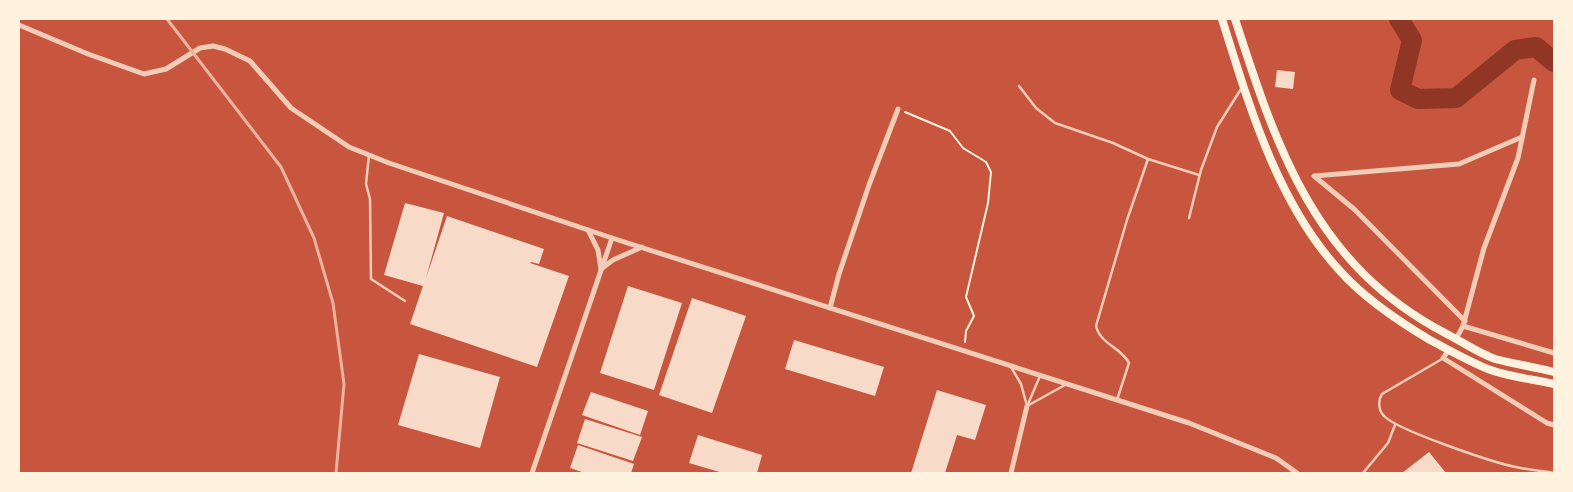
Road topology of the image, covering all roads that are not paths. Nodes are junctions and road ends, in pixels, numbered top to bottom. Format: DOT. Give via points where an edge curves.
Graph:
graph roads {
  1 [pos="1222,19"];
  2 [pos="1235,19"];
  3 [pos="19,25"];
  4 [pos="1534,80"];
  5 [pos="1243,85"];
  6 [pos="1019,86"];
  7 [pos="898,109"];
  8 [pos="1522,137"];
  9 [pos="370,154"];
  10 [pos="1148,159"];
  11 [pos="1199,174"];
  12 [pos="1189,218"];
  13 [pos="588,230"];
  14 [pos="612,238"];
  15 [pos="642,248"];
  16 [pos="601,269"];
  17 [pos="405,301"];
  18 [pos="830,308"];
  19 [pos="1464,324"];
  20 [pos="1456,339"];
  21 [pos="1449,350"];
  22 [pos="1554,354"];
  23 [pos="1443,358"];
  24 [pos="1011,367"];
  25 [pos="1554,372"];
  26 [pos="1040,376"];
  27 [pos="1067,384"];
  28 [pos="1554,384"];
  29 [pos="1117,400"];
  30 [pos="1027,406"];
  31 [pos="1395,424"];
  32 [pos="1554,425"];
  33 [pos="1542,472"];
  34 [pos="532,473"];
  35 [pos="1011,473"];
  36 [pos="1297,473"];
  37 [pos="1363,473"];
  38 [pos="1554,473"];
  1 -- 5 [label="highway"];
  2 -- 20 [label="highway" via="1261,100 1321,226 1375,287 1419,320"];
  3 -- 9 [label="street" via="144,74 166,68 200,48 213,46 225,49 250,61 291,108 349,147"];
  4 -- 8 [label="street"];
  5 -- 11 [label="lane" via="1217,127"];
  5 -- 21 [label="highway" via="1285,186 1320,247 1360,290 1410,328"];
  6 -- 10 [label="lane" via="1036,108 1055,123 1114,143"];
  7 -- 18 [label="street" via="869,185"];
  8 -- 19 [label="street" via="1518,158 1484,248"];
  8 -- 19 [label="street" via="1459,164 1314,176 1354,209"];
  9 -- 13 [label="street"];
  9 -- 17 [label="lane" via="366,177 370,199 372,279"];
  10 -- 11 [label="lane"];
  10 -- 29 [label="lane" via="1096,326 1105,342 1126,357 1129,363"];
  11 -- 12 [label="lane"];
  13 -- 14 [label="street"];
  13 -- 16 [label="street" via="598,250"];
  14 -- 15 [label="street"];
  14 -- 16 [label="street"];
  15 -- 16 [label="street" via="613,260"];
  15 -- 18 [label="street"];
  16 -- 34 [label="street"];
  18 -- 24 [label="street"];
  19 -- 20 [label="street"];
  19 -- 22 [label="street"];
  20 -- 25 [label="highway" via="1494,358"];
  21 -- 23 [label="street"];
  21 -- 28 [label="highway" via="1489,369"];
  23 -- 31 [label="lane" via="1379,398 1383,415"];
  23 -- 32 [label="street"];
  24 -- 26 [label="street"];
  24 -- 30 [label="lane" via="1021,384"];
  26 -- 27 [label="street"];
  26 -- 30 [label="lane"];
  27 -- 29 [label="street"];
  27 -- 30 [label="lane"];
  29 -- 36 [label="street" via="1189,423 1276,458"];
  30 -- 35 [label="street"];
  31 -- 33 [label="lane" via="1477,456"];
  31 -- 37 [label="lane" via="1388,443"];
  33 -- 38 [label="lane"];
}
